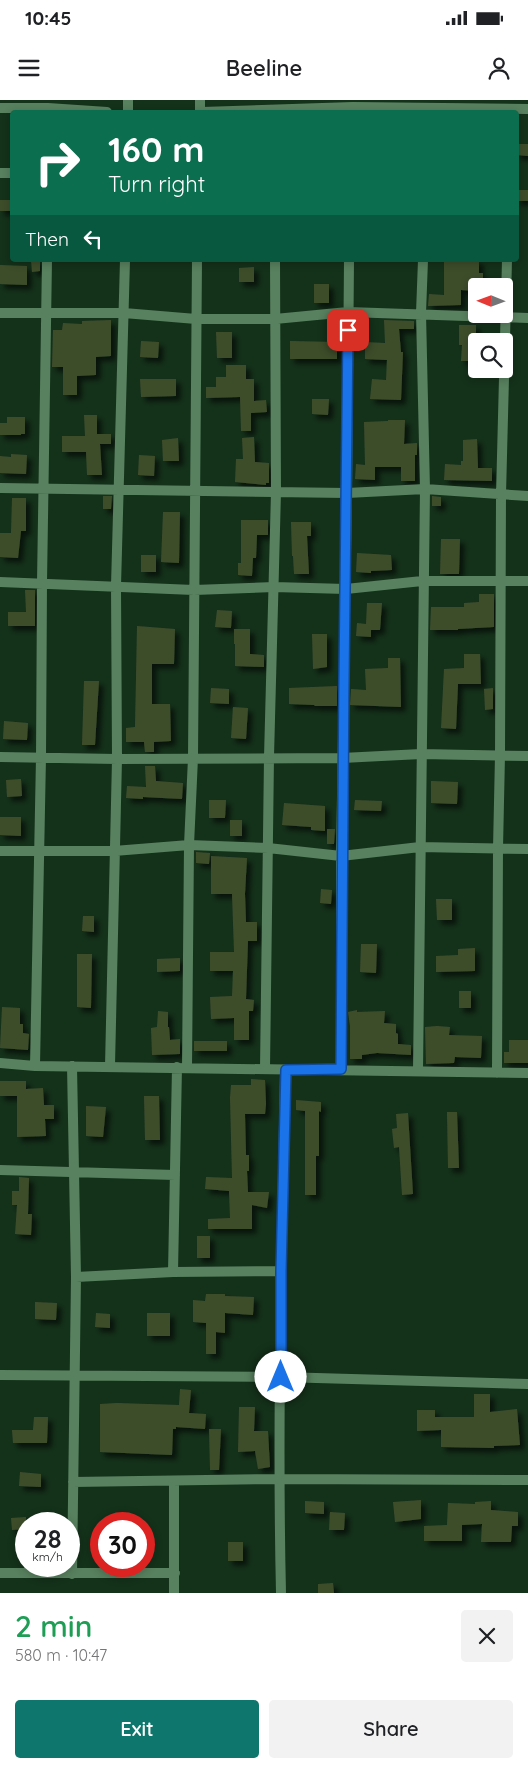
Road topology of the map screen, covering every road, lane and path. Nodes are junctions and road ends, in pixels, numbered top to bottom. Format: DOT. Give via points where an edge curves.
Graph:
graph roads {
  1 [pos="353,106"];
  2 [pos="48,107"];
  3 [pos="277,107"];
  4 [pos="431,107"];
  5 [pos="508,107"];
  6 [pos="0,108"];
  7 [pos="528,109"];
  8 [pos="83,110"];
  9 [pos="231,110"];
  10 [pos="47,262"];
  11 [pos="125,262"];
  12 [pos="198,262"];
  13 [pos="275,262"];
  14 [pos="349,262"];
  15 [pos="423,262"];
  16 [pos="507,262"];
  17 [pos="507,278"];
  18 [pos="47,312"];
  19 [pos="348,312"];
  20 [pos="0,313"];
  21 [pos="124,313"];
  22 [pos="421,313"];
  23 [pos="468,315"];
  24 [pos="513,317"];
  25 [pos="528,318"];
  26 [pos="196,319"];
  27 [pos="275,319"];
  28 [pos="506,323"];
  29 [pos="0,488"];
  30 [pos="43,488"];
  31 [pos="425,489"];
  32 [pos="118,490"];
  33 [pos="196,490"];
  34 [pos="276,492"];
  35 [pos="347,494"];
  36 [pos="501,495"];
  37 [pos="528,496"];
  38 [pos="501,580"];
  39 [pos="422,581"];
  40 [pos="528,581"];
  41 [pos="0,582"];
  42 [pos="42,583"];
  43 [pos="116,586"];
  44 [pos="274,587"];
  45 [pos="194,590"];
  46 [pos="346,590"];
  47 [pos="421,754"];
  48 [pos="0,756"];
  49 [pos="500,756"];
  50 [pos="528,756"];
  51 [pos="41,757"];
  52 [pos="269,757"];
  53 [pos="193,758"];
  54 [pos="342,758"];
  55 [pos="117,759"];
  56 [pos="188,845"];
  57 [pos="420,847"];
  58 [pos="268,848"];
  59 [pos="498,848"];
  60 [pos="528,849"];
  61 [pos="0,851"];
  62 [pos="40,851"];
  63 [pos="114,851"];
  64 [pos="341,856"];
  65 [pos="0,1063"];
  66 [pos="35,1066"];
  67 [pos="72,1066"];
  68 [pos="110,1066"];
  69 [pos="182,1067"];
  70 [pos="266,1069"];
  71 [pos="341,1069"];
  72 [pos="286,1070"];
  73 [pos="418,1072"];
  74 [pos="497,1073"];
  75 [pos="528,1073"];
  76 [pos="0,1170"];
  77 [pos="74,1173"];
  78 [pos="175,1175"];
  79 [pos="281,1271"];
  80 [pos="173,1272"];
  81 [pos="76,1277"];
  82 [pos="0,1375"];
  83 [pos="76,1377"];
  84 [pos="281,1377"];
  85 [pos="528,1384"];
  86 [pos="279,1479"];
  87 [pos="528,1480"];
  88 [pos="174,1481"];
  89 [pos="73,1482"];
  90 [pos="73,1512"];
  91 [pos="174,1573"];
  92 [pos="0,1574"];
  93 [pos="15,1574"];
  94 [pos="80,1574"];
  95 [pos="174,1593"];
  96 [pos="281,1593"];
  1 -- 3 [label="street"];
  1 -- 4 [label="street"];
  2 -- 6 [label="street"];
  2 -- 8 [label="street"];
  3 -- 9 [label="street"];
  4 -- 5 [label="street"];
  5 -- 7 [label="street"];
  10 -- 18 [label="street"];
  11 -- 21 [label="street"];
  12 -- 26 [label="street"];
  13 -- 27 [label="street"];
  14 -- 19 [label="street"];
  15 -- 22 [label="street"];
  16 -- 17 [label="street"];
  18 -- 20 [label="street"];
  18 -- 21 [label="street"];
  18 -- 30 [label="street"];
  19 -- 22 [label="street"];
  19 -- 27 [label="street"];
  19 -- 35 [label="street"];
  21 -- 26 [label="street"];
  21 -- 32 [label="street"];
  22 -- 23 [label="street"];
  22 -- 31 [label="street"];
  24 -- 25 [label="street"];
  26 -- 27 [label="street"];
  26 -- 33 [label="street"];
  27 -- 34 [label="street"];
  28 -- 36 [label="street"];
  29 -- 30 [label="street"];
  30 -- 32 [label="street"];
  30 -- 42 [label="street"];
  31 -- 35 [label="street"];
  31 -- 36 [label="street"];
  31 -- 39 [label="street"];
  32 -- 33 [label="street"];
  32 -- 43 [label="street"];
  33 -- 34 [label="street"];
  33 -- 45 [label="street"];
  34 -- 35 [label="street"];
  34 -- 44 [label="street"];
  35 -- 46 [label="street"];
  36 -- 37 [label="street"];
  36 -- 38 [label="street"];
  38 -- 39 [label="street"];
  38 -- 40 [label="street"];
  38 -- 49 [label="street"];
  39 -- 46 [label="street"];
  39 -- 47 [label="street"];
  41 -- 42 [label="street"];
  42 -- 43 [label="street"];
  42 -- 51 [label="street"];
  43 -- 45 [label="street"];
  43 -- 55 [label="street"];
  44 -- 45 [label="street"];
  44 -- 46 [label="street"];
  44 -- 52 [label="street"];
  45 -- 53 [label="street"];
  46 -- 54 [label="street"];
  47 -- 49 [label="street"];
  47 -- 54 [label="street"];
  47 -- 57 [label="street"];
  48 -- 51 [label="street"];
  49 -- 50 [label="street"];
  49 -- 59 [label="street"];
  51 -- 55 [label="street"];
  51 -- 62 [label="street"];
  52 -- 53 [label="street"];
  52 -- 54 [label="street"];
  52 -- 58 [label="street"];
  53 -- 55 [label="street"];
  53 -- 56 [label="street"];
  54 -- 64 [label="street"];
  55 -- 63 [label="street"];
  56 -- 58 [label="street"];
  56 -- 63 [label="street"];
  56 -- 69 [label="street"];
  57 -- 59 [label="street"];
  57 -- 64 [label="street"];
  57 -- 73 [label="street"];
  58 -- 64 [label="street"];
  58 -- 70 [label="street"];
  59 -- 60 [label="street"];
  59 -- 74 [label="street"];
  61 -- 62 [label="street"];
  62 -- 63 [label="street"];
  62 -- 66 [label="street"];
  63 -- 68 [label="street"];
  64 -- 71 [label="street"];
  65 -- 66 [label="street"];
  66 -- 67 [label="street"];
  67 -- 68 [label="street"];
  67 -- 77 [label="street"];
  68 -- 69 [label="street"];
  69 -- 70 [label="street"];
  69 -- 78 [label="street"];
  70 -- 72 [label="street"];
  71 -- 72 [label="street"];
  71 -- 73 [label="street"];
  72 -- 79 [label="street"];
  73 -- 74 [label="street"];
  74 -- 75 [label="street"];
  76 -- 77 [label="street"];
  77 -- 78 [label="street"];
  77 -- 81 [label="street"];
  78 -- 80 [label="street"];
  79 -- 80 [label="street"];
  79 -- 84 [label="street"];
  80 -- 81 [label="street"];
  81 -- 83 [label="street"];
  82 -- 83 [label="street"];
  83 -- 84 [label="street"];
  83 -- 89 [label="street"];
  84 -- 85 [label="street"];
  84 -- 86 [label="street"];
  86 -- 87 [label="street"];
  86 -- 88 [label="street"];
  86 -- 96 [label="street"];
  88 -- 89 [label="street"];
  88 -- 91 [label="street"];
  89 -- 90 [label="street"];
  91 -- 94 [label="street"];
  91 -- 95 [label="street"];
  92 -- 93 [label="street"];
}
